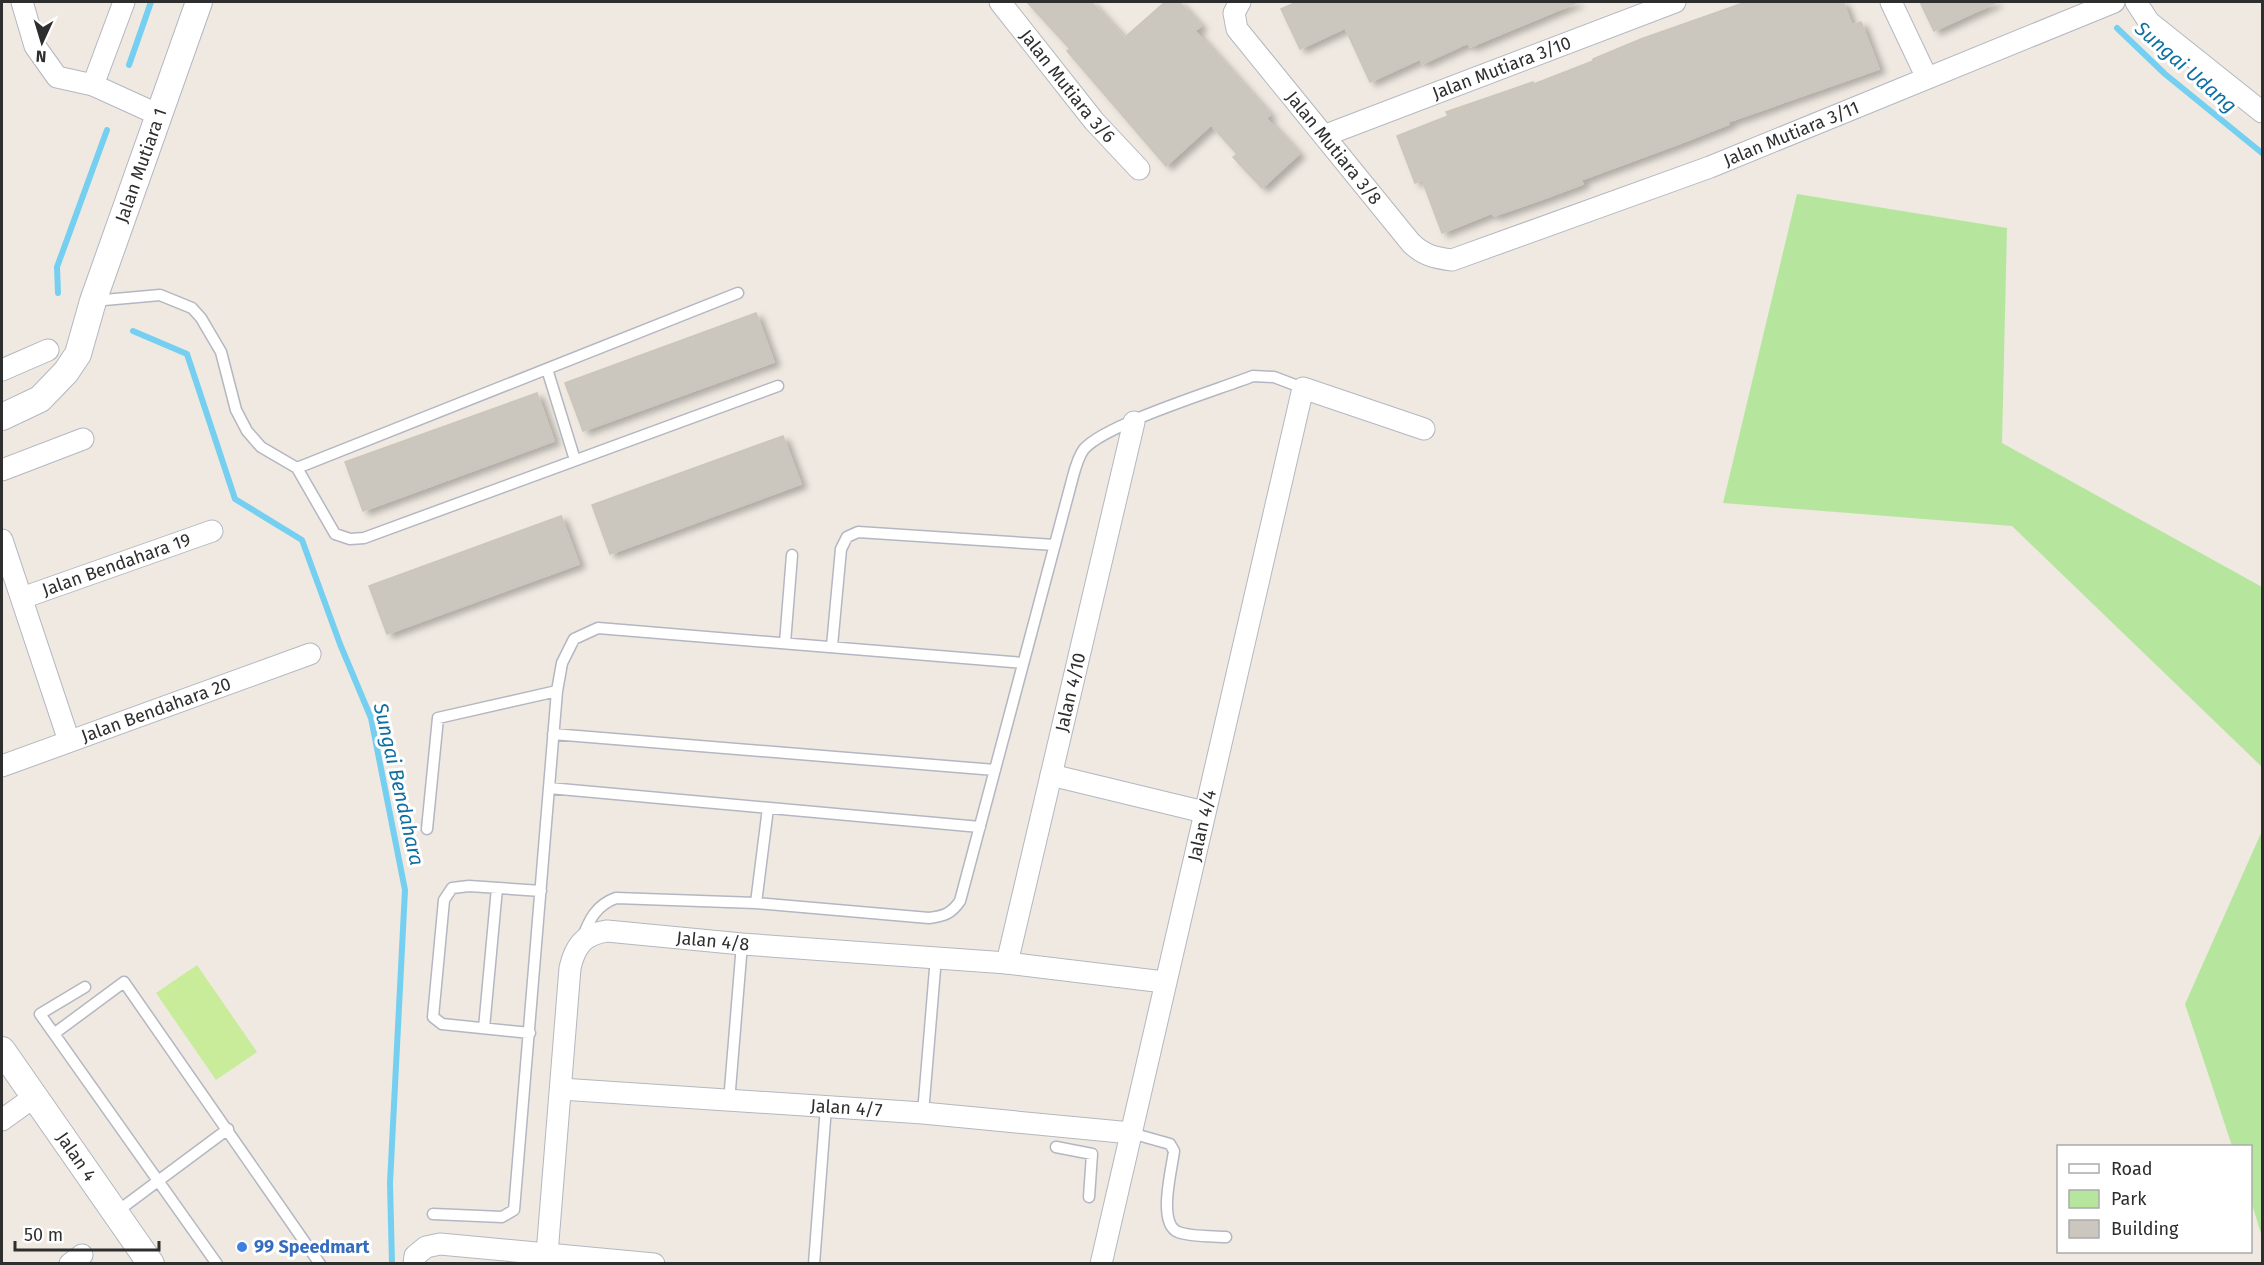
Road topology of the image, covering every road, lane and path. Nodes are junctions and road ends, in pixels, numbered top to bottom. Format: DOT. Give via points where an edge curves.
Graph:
graph roads {
  1 [pos="22,2"];
  2 [pos="124,2"];
  3 [pos="199,2"];
  4 [pos="1000,2"];
  5 [pos="1240,2"];
  6 [pos="1675,2"];
  7 [pos="1891,2"];
  8 [pos="2114,2"];
  9 [pos="2136,2"];
  10 [pos="2071,9"];
  11 [pos="1927,78"];
  12 [pos="93,85"];
  13 [pos="2262,112"];
  14 [pos="159,115"];
  15 [pos="1326,135"];
  16 [pos="1139,169"];
  17 [pos="1465,257"];
  18 [pos="738,294"];
  19 [pos="93,301"];
  20 [pos="48,350"];
  21 [pos="547,369"];
  22 [pos="2,370"];
  23 [pos="778,386"];
  24 [pos="1303,388"];
  25 [pos="2,417"];
  26 [pos="1134,422"];
  27 [pos="1424,429"];
  28 [pos="83,439"];
  29 [pos="575,460"];
  30 [pos="297,468"];
  31 [pos="2,470"];
  32 [pos="212,531"];
  33 [pos="2,540"];
  34 [pos="1055,545"];
  35 [pos="792,555"];
  36 [pos="22,598"];
  37 [pos="785,643"];
  38 [pos="832,646"];
  39 [pos="310,654"];
  40 [pos="1023,663"];
  41 [pos="556,691"];
  42 [pos="553,734"];
  43 [pos="69,741"];
  44 [pos="2,766"];
  45 [pos="995,770"];
  46 [pos="1051,775"];
  47 [pos="549,788"];
  48 [pos="768,808"];
  49 [pos="1204,812"];
  50 [pos="980,827"];
  51 [pos="427,829"];
  52 [pos="497,888"];
  53 [pos="541,891"];
  54 [pos="756,903"];
  55 [pos="582,940"];
  56 [pos="742,944"];
  57 [pos="936,957"];
  58 [pos="1007,963"];
  59 [pos="1164,982"];
  60 [pos="85,987"];
  61 [pos="484,1028"];
  62 [pos="56,1033"];
  63 [pos="530,1033"];
  64 [pos="2,1050"];
  65 [pos="561,1089"];
  66 [pos="34,1097"];
  67 [pos="729,1102"];
  68 [pos="826,1107"];
  69 [pos="923,1113"];
  70 [pos="2,1120"];
  71 [pos="1078,1128"];
  72 [pos="228,1129"];
  73 [pos="1131,1133"];
  74 [pos="1056,1147"];
  75 [pos="1076,1150"];
  76 [pos="158,1180"];
  77 [pos="1089,1197"];
  78 [pos="114,1213"];
  79 [pos="433,1215"];
  80 [pos="1226,1237"];
  81 [pos="547,1254"];
  82 [pos="414,1260"];
  83 [pos="151,1263"];
  84 [pos="217,1263"];
  85 [pos="320,1263"];
  86 [pos="631,1263"];
  87 [pos="654,1263"];
  88 [pos="814,1263"];
  89 [pos="1101,1263"];
  1 -- 12 [label="street" via="35,46 57,77"];
  2 -- 12 [label="street"];
  3 -- 14 [label="street, Jalan Mutiara 1"];
  4 -- 16 [label="street, Jalan Mutiara 3/6" via="1094,121"];
  5 -- 15 [label="street, Jalan Mutiara 3/8" via="1234,13 1237,29"];
  6 -- 15 [label="street, Jalan Mutiara 3/10"];
  7 -- 11 [label="street"];
  8 -- 10 [label="street, Jalan Mutiara 3/11"];
  9 -- 13 [label="street" via="2149,22"];
  10 -- 11 [label="street, Jalan Mutiara 3/11"];
  11 -- 17 [label="street, Jalan Mutiara 3/11" via="1710,167"];
  12 -- 14 [label="street"];
  14 -- 19 [label="street, Jalan Mutiara 1"];
  15 -- 17 [label="street, Jalan Mutiara 3/8" via="1420,252 1443,259"];
  18 -- 21 [label="lane"];
  19 -- 25 [label="street, Jalan Mutiara 1" via="78,354 50,390"];
  19 -- 30 [label="lane" via="160,295 192,308 221,352 236,410 247,431 261,447"];
  20 -- 22 [label="street"];
  21 -- 29 [label="lane"];
  21 -- 30 [label="lane"];
  23 -- 29 [label="lane"];
  24 -- 26 [label="lane" via="1274,377 1253,376"];
  24 -- 27 [label="street"];
  24 -- 49 [label="street, Jalan 4/4"];
  26 -- 34 [label="lane" via="1097,438 1083,451"];
  26 -- 46 [label="street, Jalan 4/10"];
  28 -- 31 [label="street"];
  29 -- 30 [label="lane" via="364,538 350,539 335,534"];
  32 -- 36 [label="street, Jalan Bendahara 19"];
  33 -- 36 [label="street"];
  34 -- 38 [label="lane" via="858,532 848,537 841,549"];
  34 -- 40 [label="lane"];
  35 -- 37 [label="lane"];
  36 -- 43 [label="street"];
  37 -- 38 [label="lane"];
  37 -- 41 [label="lane" via="598,628 574,639 562,663"];
  38 -- 40 [label="lane"];
  39 -- 43 [label="street, Jalan Bendahara 20"];
  40 -- 45 [label="lane"];
  41 -- 42 [label="lane"];
  41 -- 51 [label="lane" via="438,718"];
  42 -- 45 [label="lane"];
  42 -- 47 [label="lane"];
  43 -- 44 [label="street, Jalan Bendahara 20"];
  45 -- 50 [label="lane"];
  46 -- 49 [label="street"];
  46 -- 58 [label="street, Jalan 4/10"];
  47 -- 48 [label="lane"];
  47 -- 53 [label="lane"];
  48 -- 50 [label="lane"];
  48 -- 54 [label="lane"];
  49 -- 59 [label="street, Jalan 4/4"];
  50 -- 54 [label="lane" via="960,901 945,916 929,918"];
  52 -- 53 [label="lane"];
  52 -- 61 [label="lane"];
  52 -- 61 [label="lane" via="452,888 444,900 441,925 434,1017 442,1024"];
  53 -- 63 [label="lane"];
  54 -- 55 [label="lane" via="616,898 603,903 595,912"];
  55 -- 56 [label="street, Jalan 4/8" via="607,931"];
  55 -- 65 [label="street" via="570,968"];
  56 -- 57 [label="street, Jalan 4/8"];
  56 -- 67 [label="lane"];
  57 -- 58 [label="street, Jalan 4/8"];
  57 -- 69 [label="lane"];
  58 -- 59 [label="street, Jalan 4/8"];
  59 -- 73 [label="street, Jalan 4/4"];
  60 -- 62 [label="lane" via="40,1014"];
  61 -- 63 [label="lane"];
  62 -- 72 [label="lane" via="124,982"];
  62 -- 76 [label="lane"];
  63 -- 79 [label="lane" via="514,1210 502,1217"];
  64 -- 66 [label="street, Jalan 4"];
  65 -- 67 [label="street, Jalan 4/7"];
  65 -- 81 [label="street"];
  66 -- 70 [label="street"];
  66 -- 78 [label="street, Jalan 4"];
  67 -- 68 [label="street, Jalan 4/7"];
  68 -- 69 [label="street, Jalan 4/7"];
  68 -- 88 [label="lane"];
  69 -- 71 [label="street, Jalan 4/7"];
  71 -- 73 [label="street, Jalan 4/7"];
  71 -- 75 [label="lane"];
  72 -- 76 [label="lane"];
  72 -- 85 [label="lane"];
  73 -- 80 [label="lane" via="1170,1144 1174,1151 1166,1209 1170,1225 1177,1232"];
  73 -- 89 [label="street, Jalan 4/4"];
  74 -- 75 [label="lane"];
  75 -- 77 [label="lane" via="1092,1154"];
  76 -- 78 [label="lane"];
  76 -- 84 [label="lane"];
  78 -- 83 [label="street, Jalan 4"];
  81 -- 82 [label="street" via="440,1244 426,1247"];
  81 -- 86 [label="street"];
  86 -- 87 [label="street"];
}
